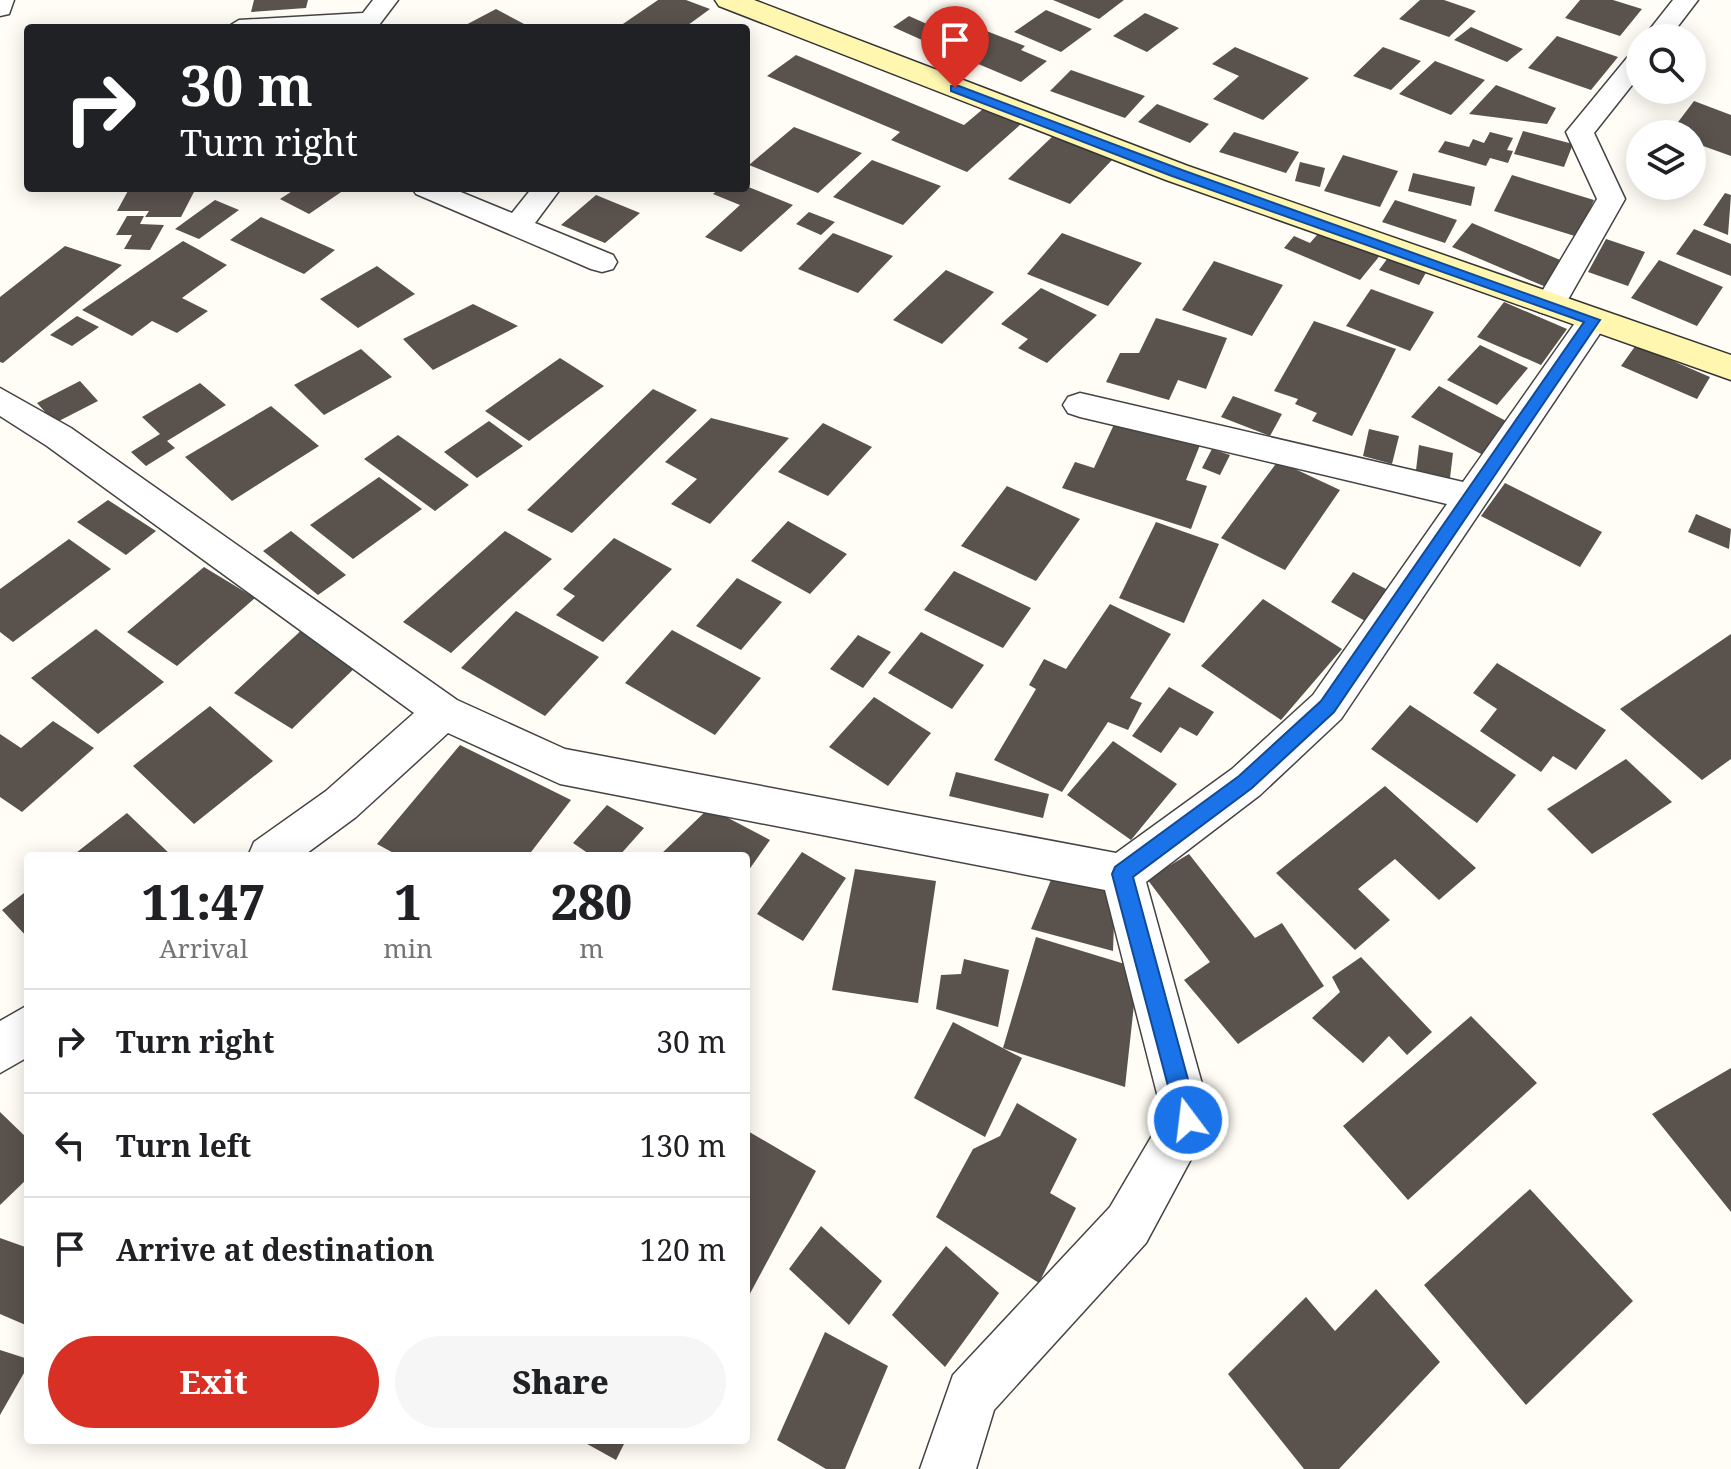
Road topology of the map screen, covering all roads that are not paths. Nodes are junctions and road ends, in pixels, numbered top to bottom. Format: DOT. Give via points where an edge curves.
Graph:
graph roads {
  1 [pos="2,0"];
  2 [pos="386,0"];
  3 [pos="729,0"];
  4 [pos="1686,0"];
  5 [pos="0,9"];
  6 [pos="370,20"];
  7 [pos="304,24"];
  8 [pos="396,24"];
  9 [pos="1667,24"];
  10 [pos="1626,75"];
  11 [pos="436,192"];
  12 [pos="544,192"];
  13 [pos="518,226"];
  14 [pos="602,262"];
  15 [pos="1550,305"];
  16 [pos="1593,320"];
  17 [pos="1731,368"];
  18 [pos="0,400"];
  19 [pos="1080,405"];
  20 [pos="1473,497"];
  21 [pos="443,712"];
  22 [pos="275,852"];
  23 [pos="1122,874"];
  24 [pos="24,1031"];
  25 [pos="0,1050"];
  26 [pos="948,1469"];
  1 -- 5 [label="street"];
  2 -- 6 [label="street"];
  3 -- 15 [label="street" via="1177,173"];
  4 -- 9 [label="street"];
  6 -- 7 [label="street"];
  6 -- 8 [label="street"];
  10 -- 15 [label="street" via="1580,132 1611,199"];
  11 -- 13 [label="street"];
  12 -- 13 [label="street"];
  13 -- 14 [label="street"];
  15 -- 16 [label="street"];
  16 -- 17 [label="street"];
  16 -- 20 [label="street"];
  18 -- 21 [label="street"];
  19 -- 20 [label="street"];
  20 -- 23 [label="street" via="1327,707 1246,782"];
  21 -- 22 [label="street" via="341,804"];
  21 -- 23 [label="street" via="560,766"];
  23 -- 26 [label="street" via="1188,1120 1128,1225 972,1394"];
  24 -- 25 [label="street"];
}
